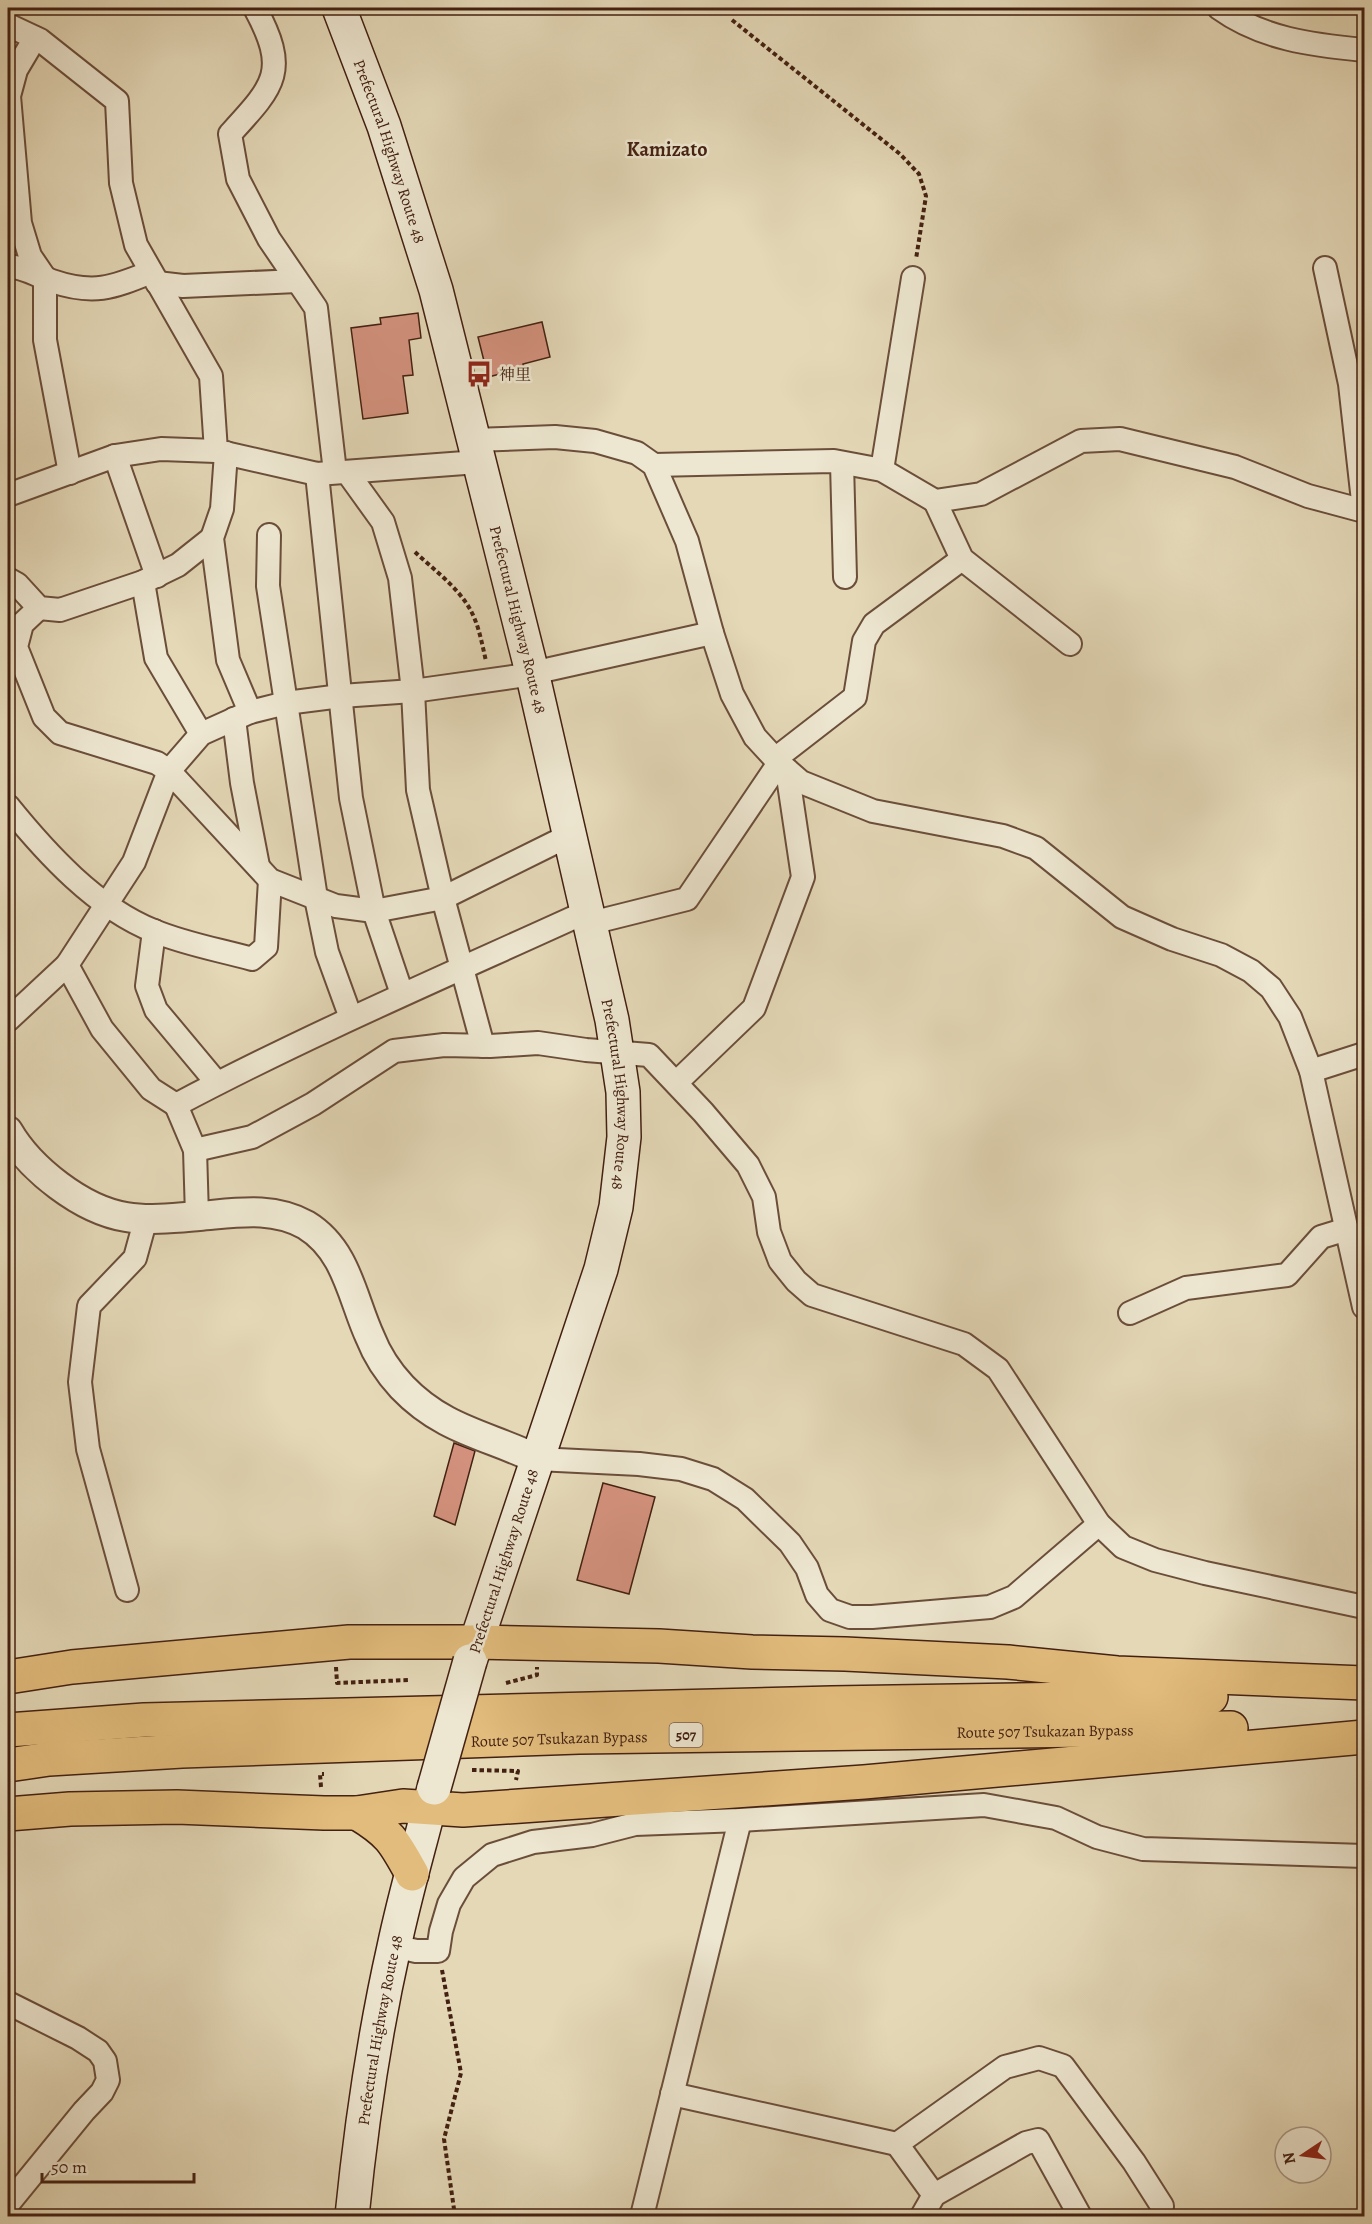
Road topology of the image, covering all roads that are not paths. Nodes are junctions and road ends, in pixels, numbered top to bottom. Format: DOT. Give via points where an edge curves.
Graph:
graph roads {
  1 [pos="255,8"];
  2 [pos="339,8"];
  3 [pos="1219,8"];
  4 [pos="8,25"];
  5 [pos="35,38"];
  6 [pos="1365,50"];
  7 [pos="8,100"];
  8 [pos="8,266"];
  9 [pos="1325,268"];
  10 [pos="154,277"];
  11 [pos="45,278"];
  12 [pos="913,278"];
  13 [pos="297,281"];
  14 [pos="476,451"];
  15 [pos="221,452"];
  16 [pos="115,456"];
  17 [pos="842,462"];
  18 [pos="654,465"];
  19 [pos="882,470"];
  20 [pos="70,472"];
  21 [pos="333,472"];
  22 [pos="8,495"];
  23 [pos="935,501"];
  24 [pos="1365,510"];
  25 [pos="269,534"];
  26 [pos="212,538"];
  27 [pos="962,559"];
  28 [pos="845,577"];
  29 [pos="8,579"];
  30 [pos="150,579"];
  31 [pos="39,608"];
  32 [pos="712,633"];
  33 [pos="1070,644"];
  34 [pos="532,672"];
  35 [pos="413,691"];
  36 [pos="341,696"];
  37 [pos="286,703"];
  38 [pos="242,715"];
  39 [pos="201,734"];
  40 [pos="780,764"];
  41 [pos="169,771"];
  42 [pos="8,806"];
  43 [pos="572,838"];
  44 [pos="264,873"];
  45 [pos="316,898"];
  46 [pos="443,898"];
  47 [pos="106,905"];
  48 [pos="374,911"];
  49 [pos="590,918"];
  50 [pos="154,931"];
  51 [pos="67,965"];
  52 [pos="462,968"];
  53 [pos="402,994"];
  54 [pos="351,1018"];
  55 [pos="8,1020"];
  56 [pos="483,1046"];
  57 [pos="618,1051"];
  58 [pos="1365,1054"];
  59 [pos="1311,1071"];
  60 [pos="217,1083"];
  61 [pos="676,1083"];
  62 [pos="176,1105"];
  63 [pos="8,1131"];
  64 [pos="195,1150"];
  65 [pos="197,1216"];
  66 [pos="146,1218"];
  67 [pos="1347,1229"];
  68 [pos="1365,1307"];
  69 [pos="1130,1313"];
  70 [pos="537,1459"];
  71 [pos="1098,1524"];
  72 [pos="126,1590"];
  73 [pos="1365,1607"];
  74 [pos="472,1652"];
  75 [pos="8,1677"];
  76 [pos="1365,1683"];
  77 [pos="1365,1695"];
  78 [pos="1365,1726"];
  79 [pos="8,1730"];
  80 [pos="1365,1737"];
  81 [pos="8,1765"];
  82 [pos="432,1798"];
  83 [pos="357,1813"];
  84 [pos="8,1814"];
  85 [pos="740,1820"];
  86 [pos="1365,1856"];
  87 [pos="412,1874"];
  88 [pos="394,1946"];
  89 [pos="8,2003"];
  90 [pos="672,2094"];
  91 [pos="897,2144"];
  92 [pos="934,2195"];
  93 [pos="8,2204"];
  94 [pos="352,2217"];
  95 [pos="642,2217"];
  96 [pos="922,2217"];
  97 [pos="1080,2217"];
  98 [pos="1161,2217"];
  1 -- 13 [label="street" via="273,52 273,78 262,100 230,134 238,179 269,239"];
  2 -- 14 [label="main road, Prefectural Highway Route 48" via="384,126 427,262"];
  3 -- 6 [label="street" via="1237,21 1269,34 1312,45"];
  4 -- 5 [label="street"];
  5 -- 7 [label="street" via="16,70"];
  5 -- 10 [label="street" via="117,101 121,183 136,245"];
  7 -- 11 [label="street" via="20,223 30,256"];
  8 -- 11 [label="street" via="24,267"];
  9 -- 24 [label="street" via="1350,384"];
  10 -- 11 [label="street" via="82,290"];
  10 -- 13 [label="street" via="183,286"];
  10 -- 15 [label="street" via="211,376"];
  11 -- 20 [label="street" via="45,340"];
  12 -- 19 [label="street"];
  13 -- 21 [label="street" via="316,308"];
  14 -- 18 [label="street" via="555,437 595,441 637,453"];
  14 -- 21 [label="street"];
  14 -- 34 [label="main road, Prefectural Highway Route 48"];
  15 -- 16 [label="street" via="160,449"];
  15 -- 21 [label="street"];
  15 -- 26 [label="street" via="222,509"];
  16 -- 20 [label="street"];
  16 -- 30 [label="street"];
  17 -- 18 [label="street"];
  17 -- 19 [label="street"];
  17 -- 28 [label="street"];
  18 -- 32 [label="street" via="687,541"];
  19 -- 23 [label="street"];
  20 -- 22 [label="street"];
  21 -- 35 [label="street" via="383,522 400,578"];
  21 -- 36 [label="street"];
  23 -- 24 [label="street" via="981,494 1081,441 1120,439 1236,467 1308,496"];
  23 -- 27 [label="street"];
  25 -- 37 [label="street" via="268,586"];
  26 -- 30 [label="street" via="178,565"];
  26 -- 38 [label="street" via="228,660"];
  27 -- 33 [label="street"];
  27 -- 40 [label="street" via="874,624 864,641 855,697"];
  29 -- 31 [label="street"];
  30 -- 31 [label="street" via="60,610"];
  30 -- 39 [label="street" via="156,658"];
  31 -- 41 [label="street" via="22,624 16,646 44,717 60,733 156,763"];
  32 -- 34 [label="street"];
  32 -- 40 [label="street" via="732,694 755,736"];
  34 -- 35 [label="street"];
  34 -- 43 [label="main road, Prefectural Highway Route 48"];
  35 -- 36 [label="street"];
  35 -- 46 [label="street" via="418,790"];
  36 -- 37 [label="street"];
  36 -- 48 [label="street" via="351,798"];
  37 -- 38 [label="street"];
  37 -- 45 [label="street"];
  38 -- 39 [label="street"];
  38 -- 44 [label="street" via="242,783"];
  39 -- 41 [label="street"];
  40 -- 49 [label="street" via="687,899"];
  40 -- 59 [label="street" via="801,782 873,811 1004,836 1036,848 1122,916 1251,971 1271,988 1290,1017"];
  40 -- 61 [label="street" via="803,877 754,1008"];
  41 -- 44 [label="street"];
  41 -- 47 [label="street" via="134,862"];
  42 -- 47 [label="street" via="36,842"];
  43 -- 46 [label="street" via="558,841"];
  43 -- 49 [label="main road, Prefectural Highway Route 48"];
  44 -- 45 [label="street"];
  44 -- 50 [label="street" via="266,947 252,959"];
  45 -- 48 [label="street" via="336,906"];
  45 -- 54 [label="street" via="327,952"];
  46 -- 48 [label="street"];
  46 -- 52 [label="street"];
  47 -- 50 [label="street"];
  47 -- 51 [label="street"];
  48 -- 53 [label="street"];
  49 -- 52 [label="street" via="575,916"];
  49 -- 57 [label="main road, Prefectural Highway Route 48"];
  50 -- 60 [label="street" via="147,986 156,1010"];
  51 -- 55 [label="street"];
  51 -- 62 [label="street" via="102,1029 151,1089"];
  52 -- 53 [label="street"];
  52 -- 56 [label="street"];
  53 -- 54 [label="street"];
  54 -- 60 [label="street"];
  56 -- 57 [label="street" via="538,1043"];
  56 -- 64 [label="street" via="444,1045 393,1051 313,1104 252,1137"];
  57 -- 61 [label="street" via="649,1055"];
  57 -- 70 [label="main road, Prefectural Highway Route 48" via="624,1137 616,1207 601,1269"];
  58 -- 59 [label="street"];
  59 -- 67 [label="street"];
  60 -- 62 [label="street"];
  61 -- 71 [label="street" via="748,1165 764,1197 769,1232 780,1260 796,1281 812,1295 964,1344 998,1369"];
  62 -- 64 [label="street"];
  63 -- 66 [label="street" via="38,1168 69,1192 108,1213"];
  64 -- 65 [label="street"];
  65 -- 66 [label="street"];
  65 -- 70 [label="street" via="246,1211 276,1213 306,1226 341,1262 369,1337 401,1385 422,1406 451,1425"];
  66 -- 72 [label="street" via="135,1258 90,1306 80,1382 88,1449"];
  67 -- 68 [label="street"];
  67 -- 69 [label="street" via="1321,1237 1287,1275 1186,1288"];
  70 -- 71 [label="street" via="681,1468 713,1479 745,1499 790,1543 807,1568 817,1595 830,1610 850,1617 990,1606 1014,1597"];
  70 -- 74 [label="main road, Prefectural Highway Route 48"];
  71 -- 73 [label="street" via="1123,1546 1155,1560"];
  74 -- 75 [label="highway" via="348,1642 72,1666"];
  74 -- 76 [label="highway" via="660,1646 1008,1662 1117,1673"];
  74 -- 82 [label="main road, Prefectural Highway Route 48, bridge"];
  77 -- 79 [label="highway, Route 507 Tsukazan Bypass / 507" via="144,1720"];
  78 -- 81 [label="highway, Route 507 Tsukazan Bypass / 507" via="579,1737 182,1751"];
  80 -- 82 [label="highway" via="864,1782 474,1809"];
  82 -- 83 [label="highway"];
  82 -- 87 [label="main road, Prefectural Highway Route 48"];
  83 -- 84 [label="highway" via="177,1807"];
  83 -- 87 [label="highway" via="386,1832"];
  85 -- 86 [label="street" via="984,1804 1056,1818 1097,1837 1143,1850"];
  85 -- 88 [label="street" via="635,1824 592,1835 533,1842 492,1855 464,1878 449,1904 438,1951"];
  85 -- 90 [label="street"];
  87 -- 88 [label="main road, Prefectural Highway Route 48"];
  88 -- 94 [label="main road, Prefectural Highway Route 48" via="364,2108"];
  89 -- 93 [label="street" via="98,2051 105,2061 108,2080"];
  90 -- 91 [label="street"];
  90 -- 95 [label="street"];
  91 -- 92 [label="street"];
  91 -- 98 [label="street" via="1005,2067 1039,2058 1063,2066 1134,2162 1162,2206"];
  92 -- 96 [label="street"];
  92 -- 97 [label="street" via="1038,2140"];
}
